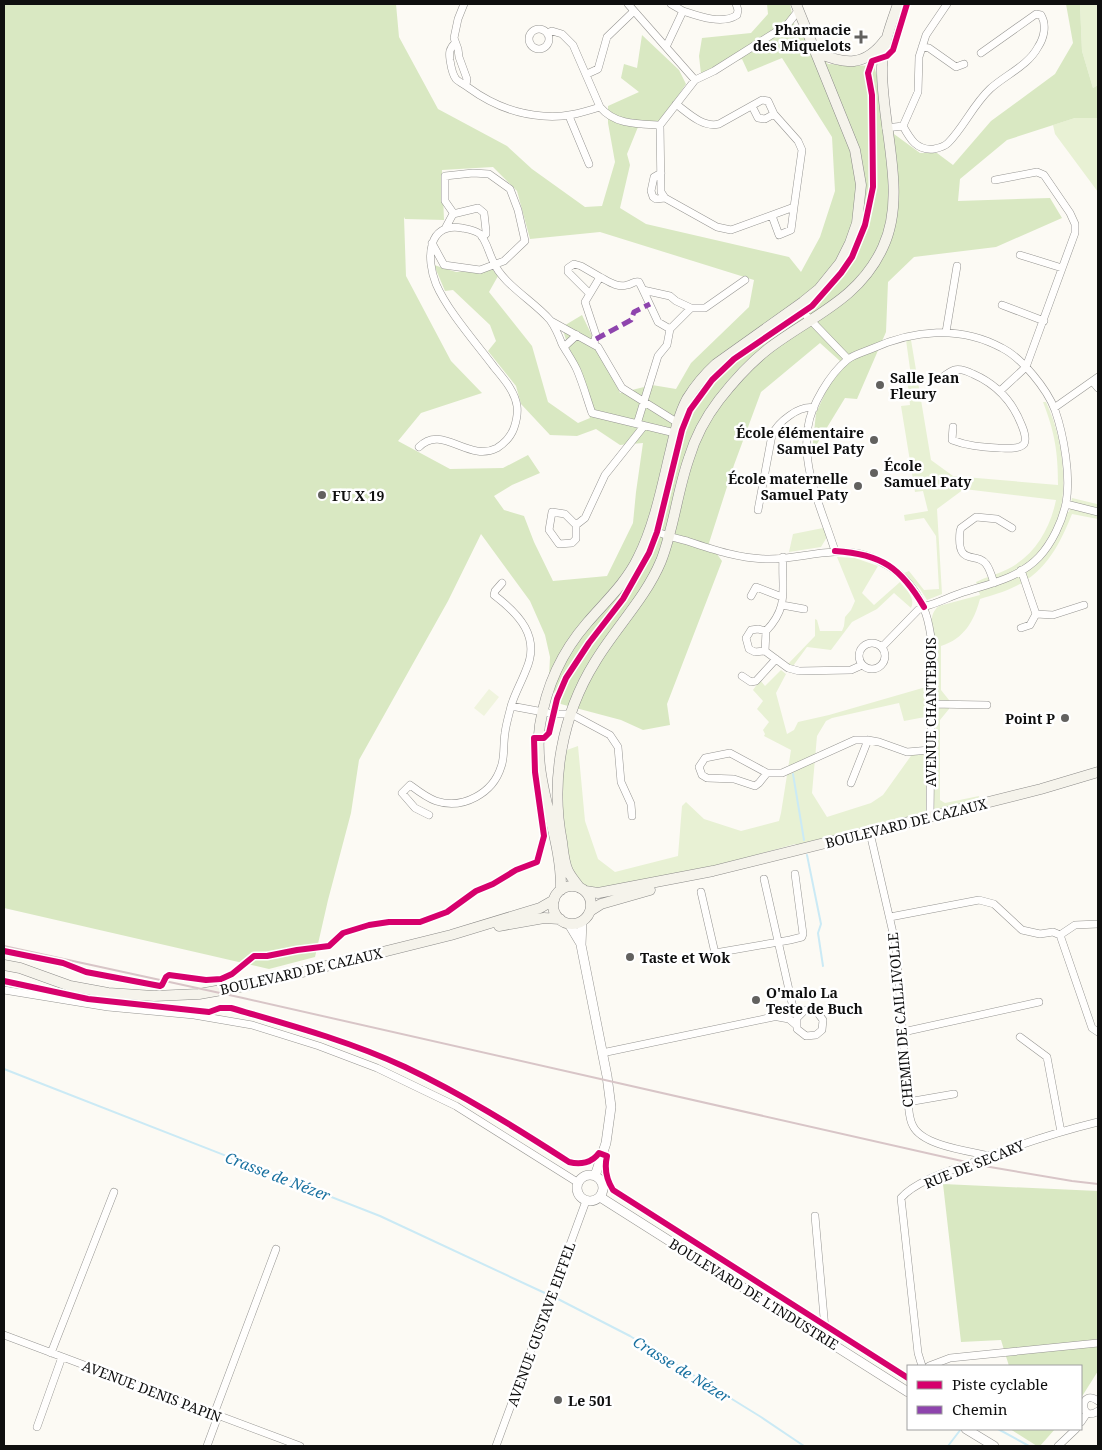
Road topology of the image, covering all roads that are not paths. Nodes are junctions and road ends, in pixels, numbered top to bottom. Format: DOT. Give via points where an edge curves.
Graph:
graph roads {
  1 [pos="464,4"];
  2 [pos="628,4"];
  3 [pos="671,4"];
  4 [pos="736,4"];
  5 [pos="898,4"];
  6 [pos="948,4"];
  7 [pos="797,7"];
  8 [pos="634,11"];
  9 [pos="683,11"];
  10 [pos="787,25"];
  11 [pos="805,27"];
  12 [pos="547,33"];
  13 [pos="886,39"];
  14 [pos="922,47"];
  15 [pos="666,48"];
  16 [pos="816,52"];
  17 [pos="982,53"];
  18 [pos="964,64"];
  19 [pos="586,74"];
  20 [pos="695,80"];
  21 [pos="676,104"];
  22 [pos="752,106"];
  23 [pos="600,107"];
  24 [pos="774,114"];
  25 [pos="568,116"];
  26 [pos="660,124"];
  27 [pos="903,126"];
  28 [pos="886,128"];
  29 [pos="589,164"];
  30 [pos="995,180"];
  31 [pos="794,208"];
  32 [pos="454,214"];
  33 [pos="772,216"];
  34 [pos="446,227"];
  35 [pos="482,237"];
  36 [pos="432,243"];
  37 [pos="1020,255"];
  38 [pos="494,265"];
  39 [pos="957,266"];
  40 [pos="1062,268"];
  41 [pos="598,276"];
  42 [pos="745,280"];
  43 [pos="643,290"];
  44 [pos="589,293"];
  45 [pos="1002,305"];
  46 [pos="798,306"];
  47 [pos="691,308"];
  48 [pos="551,321"];
  49 [pos="811,321"];
  50 [pos="1044,321"];
  51 [pos="670,330"];
  52 [pos="946,332"];
  53 [pos="577,335"];
  54 [pos="594,344"];
  55 [pos="564,348"];
  56 [pos="848,359"];
  57 [pos="1026,367"];
  58 [pos="944,376"];
  59 [pos="1096,379"];
  60 [pos="1098,388"];
  61 [pos="1000,391"];
  62 [pos="644,402"];
  63 [pos="814,408"];
  64 [pos="1054,408"];
  65 [pos="641,425"];
  66 [pos="953,427"];
  67 [pos="676,428"];
  68 [pos="420,447"];
  69 [pos="1066,504"];
  70 [pos="758,510"];
  71 [pos="1098,512"];
  72 [pos="576,525"];
  73 [pos="1012,528"];
  74 [pos="651,529"];
  75 [pos="670,536"];
  76 [pos="835,551"];
  77 [pos="782,558"];
  78 [pos="1021,570"];
  79 [pos="502,583"];
  80 [pos="994,583"];
  81 [pos="751,596"];
  82 [pos="782,597"];
  83 [pos="782,605"];
  84 [pos="1084,605"];
  85 [pos="924,608"];
  86 [pos="804,609"];
  87 [pos="1036,614"];
  88 [pos="1021,628"];
  89 [pos="766,631"];
  90 [pos="882,647"];
  91 [pos="765,651"];
  92 [pos="776,659"];
  93 [pos="862,665"];
  94 [pos="742,676"];
  95 [pos="930,704"];
  96 [pos="987,705"];
  97 [pos="511,706"];
  98 [pos="542,712"];
  99 [pos="571,714"];
  100 [pos="868,740"];
  101 [pos="930,750"];
  102 [pos="1098,772"];
  103 [pos="767,773"];
  104 [pos="851,783"];
  105 [pos="429,815"];
  106 [pos="632,816"];
  107 [pos="930,818"];
  108 [pos="870,832"];
  109 [pos="713,871"];
  110 [pos="794,874"];
  111 [pos="764,879"];
  112 [pos="583,889"];
  113 [pos="561,890"];
  114 [pos="701,892"];
  115 [pos="554,900"];
  116 [pos="590,911"];
  117 [pos="890,917"];
  118 [pos="582,921"];
  119 [pos="564,922"];
  120 [pos="1098,924"];
  121 [pos="451,935"];
  122 [pos="1060,935"];
  123 [pos="779,941"];
  124 [pos="581,944"];
  125 [pos="4,965"];
  126 [pos="4,990"];
  127 [pos="1039,1002"];
  128 [pos="804,1011"];
  129 [pos="794,1012"];
  130 [pos="772,1016"];
  131 [pos="796,1025"];
  132 [pos="903,1032"];
  133 [pos="1098,1032"];
  134 [pos="1020,1037"];
  135 [pos="602,1052"];
  136 [pos="954,1094"];
  137 [pos="908,1102"];
  138 [pos="1098,1122"];
  139 [pos="1061,1132"];
  140 [pos="990,1156"];
  141 [pos="595,1176"];
  142 [pos="577,1182"];
  143 [pos="114,1192"];
  144 [pos="600,1197"];
  145 [pos="586,1201"];
  146 [pos="815,1216"];
  147 [pos="276,1249"];
  148 [pos="4,1335"];
  149 [pos="826,1340"];
  150 [pos="1098,1342"];
  151 [pos="51,1353"];
  152 [pos="62,1357"];
  153 [pos="922,1365"];
  154 [pos="932,1365"];
  155 [pos="907,1391"];
  156 [pos="1097,1397"];
  157 [pos="1098,1411"];
  158 [pos="1088,1413"];
  159 [pos="216,1415"];
  160 [pos="1082,1421"];
  161 [pos="37,1427"];
  162 [pos="968,1430"];
  163 [pos="1075,1430"];
  164 [pos="207,1446"];
  165 [pos="300,1446"];
  166 [pos="496,1446"];
  167 [pos="994,1446"];
  168 [pos="1058,1446"];
  1 -- 25 [label="street" via="454,38 466,85 487,100 514,111"];
  2 -- 8 [label="street"];
  3 -- 9 [label="street"];
  4 -- 9 [label="street" via="737,15 729,19"];
  5 -- 13 [label="main road"];
  6 -- 14 [label="street" via="926,35"];
  7 -- 10 [label="street"];
  7 -- 11 [label="main road"];
  8 -- 15 [label="street"];
  8 -- 19 [label="street" via="607,37 598,68"];
  9 -- 15 [label="street"];
  10 -- 11 [label="street"];
  10 -- 20 [label="street"];
  11 -- 16 [label="main road"];
  12 -- 19 [label="street" via="552,30 562,34 573,44"];
  13 -- 16 [label="main road" via="874,52 849,62"];
  13 -- 28 [label="main road" via="882,80"];
  14 -- 18 [label="street" via="930,48 956,67"];
  14 -- 27 [label="street" via="918,92"];
  15 -- 20 [label="street"];
  16 -- 46 [label="main road" via="855,150 861,198 857,223 840,263 819,289"];
  17 -- 27 [label="street" via="1036,14 1043,18 1044,34 1030,59 984,95 947,144 936,149 919,147"];
  19 -- 23 [label="street"];
  20 -- 21 [label="street"];
  21 -- 22 [label="street" via="701,122 712,125"];
  21 -- 26 [label="street"];
  22 -- 24 [label="street" via="758,118 765,119"];
  22 -- 24 [label="street" via="766,99"];
  23 -- 25 [label="street"];
  23 -- 26 [label="street" via="618,121"];
  24 -- 31 [label="street" via="798,140 802,150"];
  25 -- 29 [label="street"];
  26 -- 33 [label="street" via="661,192 664,198 722,229 731,230"];
  27 -- 28 [label="street"];
  28 -- 49 [label="main road" via="894,206 885,244 859,285"];
  30 -- 40 [label="street" via="1037,172 1044,175 1075,224 1075,233"];
  31 -- 33 [label="street"];
  31 -- 33 [label="street" via="791,230 779,234"];
  32 -- 34 [label="street"];
  32 -- 35 [label="street" via="478,208 484,213 486,234"];
  32 -- 38 [label="street" via="445,201 445,176 489,174 510,189 525,241 504,261"];
  34 -- 35 [label="street" via="465,228"];
  34 -- 36 [label="street" via="437,233"];
  35 -- 38 [label="street"];
  36 -- 38 [label="street" via="444,265 480,270"];
  36 -- 68 [label="street" via="432,268 439,290 508,384 517,406 515,426 508,439 492,450 472,451 437,439 425,441"];
  37 -- 40 [label="street"];
  38 -- 48 [label="street"];
  39 -- 52 [label="street"];
  40 -- 50 [label="street"];
  41 -- 43 [label="street" via="615,285 639,282"];
  41 -- 44 [label="street"];
  41 -- 44 [label="street" via="574,264 568,268 568,272"];
  42 -- 47 [label="street" via="705,308"];
  43 -- 47 [label="street" via="670,296"];
  43 -- 51 [label="street" via="658,322"];
  44 -- 54 [label="street" via="585,305 596,335"];
  45 -- 50 [label="street"];
  46 -- 49 [label="street"];
  46 -- 67 [label="main road" via="716,364 687,399"];
  47 -- 51 [label="street"];
  48 -- 53 [label="street"];
  48 -- 55 [label="street"];
  49 -- 56 [label="street"];
  49 -- 75 [label="main road" via="756,359 718,401 689,457"];
  50 -- 57 [label="street"];
  51 -- 62 [label="street"];
  52 -- 56 [label="street" via="909,336"];
  52 -- 57 [label="street" via="974,336 1003,348"];
  53 -- 54 [label="street"];
  53 -- 55 [label="street"];
  54 -- 62 [label="street" via="622,388"];
  55 -- 65 [label="street" via="592,413"];
  56 -- 63 [label="street" via="823,389"];
  57 -- 61 [label="street"];
  57 -- 64 [label="street"];
  58 -- 61 [label="street" via="952,370 970,372"];
  59 -- 60 [label="street"];
  59 -- 64 [label="street"];
  61 -- 66 [label="street" via="1019,419 1025,437 1023,445 1018,448 964,445 952,440"];
  62 -- 65 [label="street"];
  62 -- 67 [label="street"];
  63 -- 70 [label="street" via="802,408 775,428"];
  63 -- 76 [label="street" via="806,446 808,468"];
  64 -- 69 [label="street" via="1064,447 1068,489"];
  65 -- 67 [label="street"];
  65 -- 72 [label="street" via="605,475 584,518"];
  67 -- 74 [label="main road"];
  69 -- 71 [label="street"];
  69 -- 78 [label="street" via="1060,523 1044,550"];
  72 -- 72 [label="street" via="576,539 572,543 559,544 549,530 552,512 565,514"];
  73 -- 80 [label="street" via="997,519 976,517 960,531 962,552 987,564"];
  74 -- 75 [label="street, AVENUE CHANTEBOIS"];
  74 -- 98 [label="main road" via="629,574 572,641 558,665"];
  75 -- 77 [label="street, AVENUE CHANTEBOIS" via="733,556"];
  75 -- 99 [label="main road" via="652,580 594,662"];
  76 -- 77 [label="street, AVENUE CHANTEBOIS"];
  76 -- 85 [label="street, AVENUE CHANTEBOIS" via="874,558 894,568 912,587"];
  77 -- 82 [label="street"];
  78 -- 80 [label="street"];
  78 -- 87 [label="street"];
  79 -- 97 [label="street" via="494,595 524,624 531,653"];
  80 -- 85 [label="street"];
  81 -- 82 [label="street" via="756,587"];
  82 -- 83 [label="street"];
  83 -- 86 [label="street"];
  83 -- 89 [label="street"];
  84 -- 87 [label="street" via="1053,615"];
  85 -- 90 [label="street" via="918,610"];
  85 -- 95 [label="street, AVENUE CHANTEBOIS" via="932,643"];
  87 -- 88 [label="street" via="1030,625"];
  89 -- 91 [label="street"];
  89 -- 91 [label="street" via="751,630 746,638 749,649"];
  90 -- 93 [label="street" via="885,657 882,665 870,669"];
  90 -- 93 [label="street" via="869,643 861,648 859,657"];
  91 -- 92 [label="street"];
  92 -- 93 [label="street" via="799,671 851,670"];
  92 -- 94 [label="street" via="756,681 750,682"];
  95 -- 96 [label="street"];
  95 -- 101 [label="street, AVENUE CHANTEBOIS"];
  97 -- 98 [label="street"];
  97 -- 105 [label="street" via="502,766 497,778 481,796 450,803 437,802 410,786 402,793 416,808"];
  98 -- 99 [label="street"];
  98 -- 113 [label="main road" via="539,764 561,872"];
  99 -- 106 [label="street" via="615,740 620,754 620,782 631,804"];
  99 -- 112 [label="main road" via="560,761 559,829 568,872"];
  100 -- 101 [label="street" via="907,752"];
  100 -- 103 [label="street" via="851,741 782,773"];
  100 -- 104 [label="street"];
  101 -- 107 [label="street, AVENUE CHANTEBOIS"];
  102 -- 107 [label="main road, BOULEVARD DE CAZAUX"];
  103 -- 103 [label="street" via="757,785 751,786 734,779 707,778 699,767 705,758 730,753"];
  107 -- 108 [label="main road, BOULEVARD DE CAZAUX"];
  108 -- 109 [label="main road, BOULEVARD DE CAZAUX"];
  108 -- 117 [label="street, CHEMIN DE CAILLIVOLLE"];
  109 -- 112 [label="main road, BOULEVARD DE CAZAUX" via="598,893"];
  109 -- 116 [label="main road, BOULEVARD DE CAZAUX" via="601,904"];
  110 -- 123 [label="street" via="803,934 802,938"];
  111 -- 123 [label="street"];
  112 -- 113 [label="main road" via="570,886"];
  112 -- 116 [label="main road" via="590,900"];
  113 -- 115 [label="main road"];
  114 -- 123 [label="street" via="715,953"];
  115 -- 119 [label="main road" via="554,909"];
  115 -- 121 [label="main road, BOULEVARD DE CAZAUX" via="540,908"];
  116 -- 118 [label="main road"];
  117 -- 122 [label="street" via="979,900 994,904 1022,930"];
  117 -- 132 [label="street, CHEMIN DE CAILLIVOLLE" via="896,946"];
  118 -- 119 [label="main road"];
  118 -- 124 [label="street"];
  119 -- 121 [label="main road, BOULEVARD DE CAZAUX" via="544,918"];
  119 -- 124 [label="street"];
  120 -- 122 [label="street" via="1075,925"];
  121 -- 125 [label="main road, BOULEVARD DE CAZAUX" via="250,984 178,995 108,993 70,986"];
  122 -- 133 [label="street" via="1092,1028"];
  123 -- 129 [label="street"];
  124 -- 135 [label="street"];
  126 -- 142 [label="street" via="252,1025 319,1046 377,1068 456,1106"];
  127 -- 132 [label="street"];
  128 -- 129 [label="street"];
  128 -- 131 [label="street" via="797,1018"];
  128 -- 131 [label="street" via="820,1014 822,1030 806,1036"];
  129 -- 130 [label="street"];
  130 -- 131 [label="street" via="789,1019"];
  130 -- 135 [label="street"];
  132 -- 137 [label="street, CHEMIN DE CAILLIVOLLE"];
  134 -- 139 [label="street" via="1047,1057"];
  135 -- 141 [label="street" via="611,1107 606,1143"];
  136 -- 137 [label="street"];
  137 -- 140 [label="street, CHEMIN DE CAILLIVOLLE" via="913,1127 922,1136"];
  138 -- 139 [label="street, RUE DE SECARY"];
  139 -- 140 [label="street, RUE DE SECARY"];
  140 -- 153 [label="street, RUE DE SECARY" via="943,1174 906,1192 901,1198"];
  141 -- 142 [label="street" via="588,1175"];
  141 -- 144 [label="street" via="602,1182"];
  142 -- 145 [label="street" via="577,1195"];
  143 -- 151 [label="street"];
  144 -- 145 [label="street"];
  144 -- 149 [label="street, BOULEVARD DE L'INDUSTRIE"];
  145 -- 166 [label="street, AVENUE GUSTAVE EIFFEL"];
  146 -- 149 [label="street"];
  147 -- 159 [label="street"];
  148 -- 151 [label="street, AVENUE DENIS PAPIN"];
  149 -- 155 [label="street, BOULEVARD DE L'INDUSTRIE"];
  150 -- 154 [label="street" via="950,1358"];
  151 -- 152 [label="street, AVENUE DENIS PAPIN"];
  152 -- 159 [label="street, AVENUE DENIS PAPIN"];
  152 -- 161 [label="street"];
  156 -- 158 [label="street" via="1085,1400"];
  157 -- 158 [label="street"];
  158 -- 160 [label="street"];
  159 -- 164 [label="street"];
  159 -- 165 [label="street, AVENUE DENIS PAPIN"];
  162 -- 167 [label="street"];
  163 -- 168 [label="street"];
}
